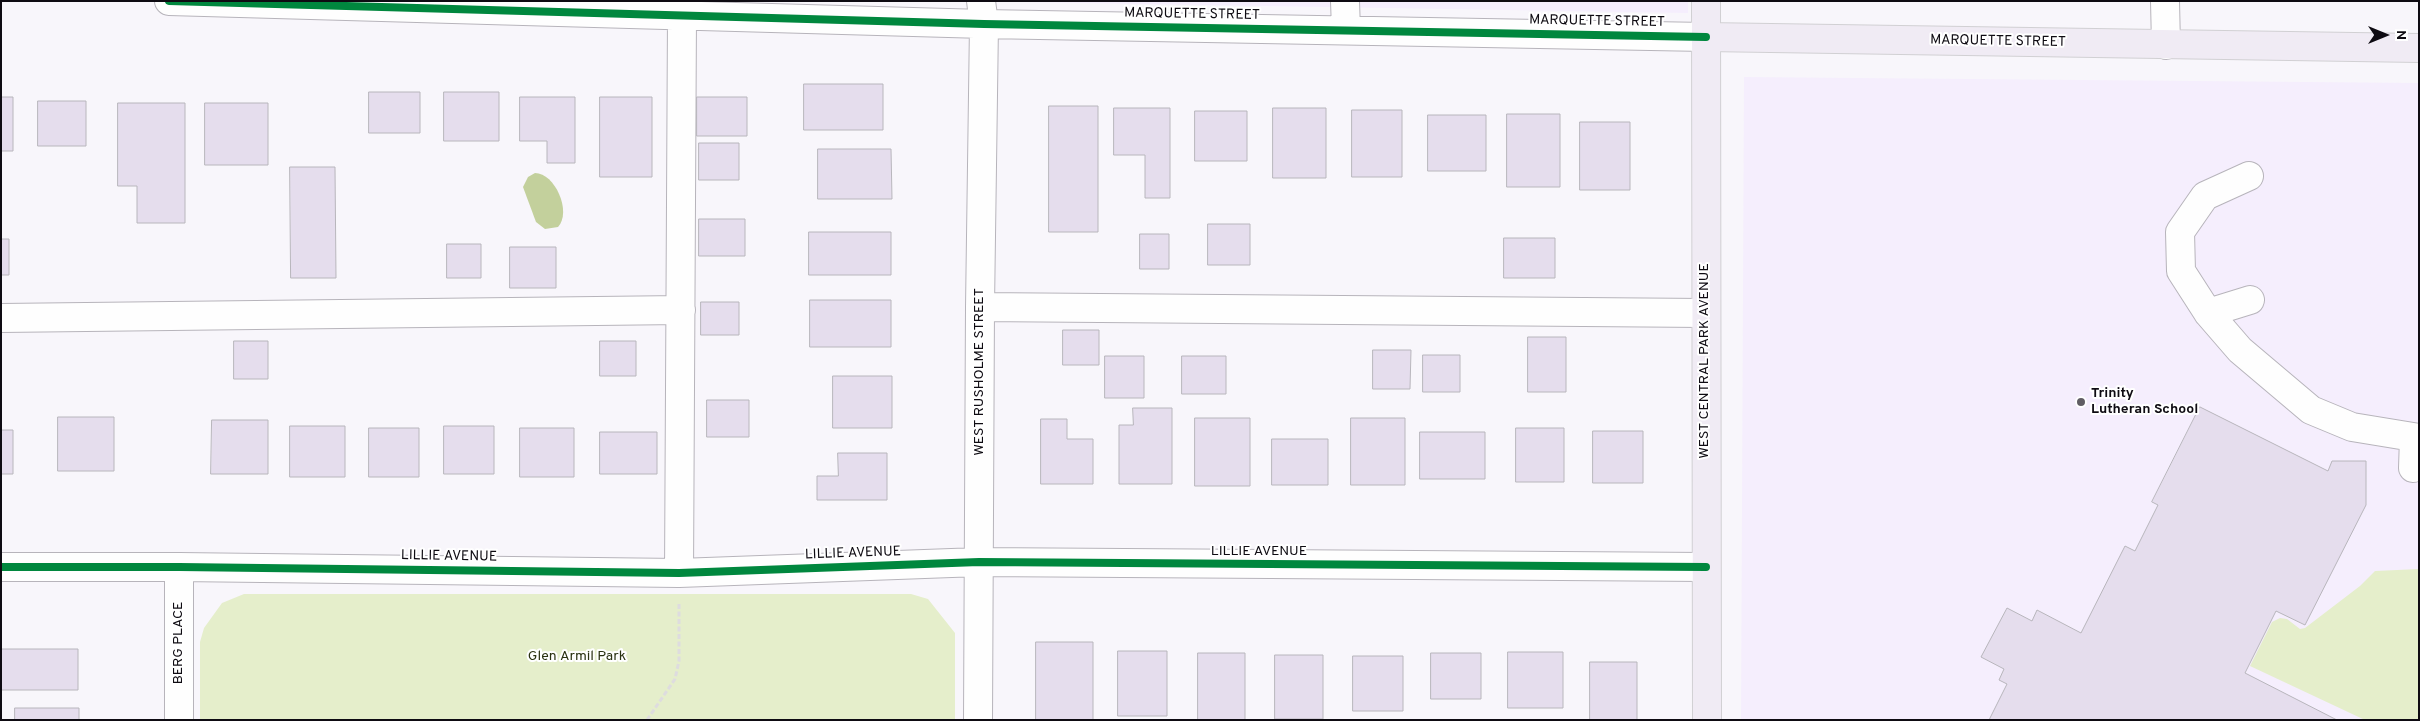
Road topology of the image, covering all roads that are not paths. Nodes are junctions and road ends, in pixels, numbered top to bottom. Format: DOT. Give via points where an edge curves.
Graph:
graph roads {
  1 [pos="168,1"];
  2 [pos="1345,1"];
  3 [pos="1706,1"];
  4 [pos="2165,1"];
  5 [pos="551,6"];
  6 [pos="983,13"];
  7 [pos="682,16"];
  8 [pos="1346,30"];
  9 [pos="1706,37"];
  10 [pos="2166,45"];
  11 [pos="2419,48"];
  12 [pos="2249,176"];
  13 [pos="2250,300"];
  14 [pos="980,307"];
  15 [pos="680,310"];
  16 [pos="1704,313"];
  17 [pos="2208,313"];
  18 [pos="1,318"];
  19 [pos="2416,438"];
  20 [pos="2413,468"];
  21 [pos="979,562"];
  22 [pos="179,566"];
  23 [pos="1,567"];
  24 [pos="1706,567"];
  25 [pos="679,572"];
  26 [pos="179,720"];
  27 [pos="978,720"];
  28 [pos="1707,720"];
  1 -- 5 [label="street, MARQUETTE STREET"];
  2 -- 8 [label="street"];
  3 -- 9 [label="main road, WEST CENTRAL PARK AVENUE"];
  4 -- 10 [label="street"];
  5 -- 7 [label="street, MARQUETTE STREET"];
  6 -- 7 [label="street, MARQUETTE STREET"];
  6 -- 8 [label="street, MARQUETTE STREET"];
  6 -- 14 [label="street, WEST RUSHOLME STREET"];
  7 -- 15 [label="street"];
  8 -- 9 [label="street, MARQUETTE STREET"];
  9 -- 10 [label="main road, MARQUETTE STREET"];
  9 -- 16 [label="main road, WEST CENTRAL PARK AVENUE"];
  10 -- 11 [label="main road, MARQUETTE STREET"];
  12 -- 17 [label="street" via="2205,196 2180,232 2181,271"];
  13 -- 17 [label="street"];
  14 -- 16 [label="street"];
  14 -- 21 [label="street, WEST RUSHOLME STREET"];
  15 -- 18 [label="street"];
  15 -- 25 [label="street"];
  16 -- 24 [label="main road, WEST CENTRAL PARK AVENUE"];
  17 -- 19 [label="street" via="2240,350 2311,410 2352,427"];
  19 -- 20 [label="street"];
  21 -- 24 [label="street, LILLIE AVENUE"];
  21 -- 25 [label="street, LILLIE AVENUE"];
  21 -- 27 [label="street, WEST RUSHOLME STREET"];
  22 -- 23 [label="street, LILLIE AVENUE"];
  22 -- 25 [label="street, LILLIE AVENUE"];
  22 -- 26 [label="street, BERG PLACE"];
  24 -- 28 [label="main road, WEST CENTRAL PARK AVENUE"];
}
